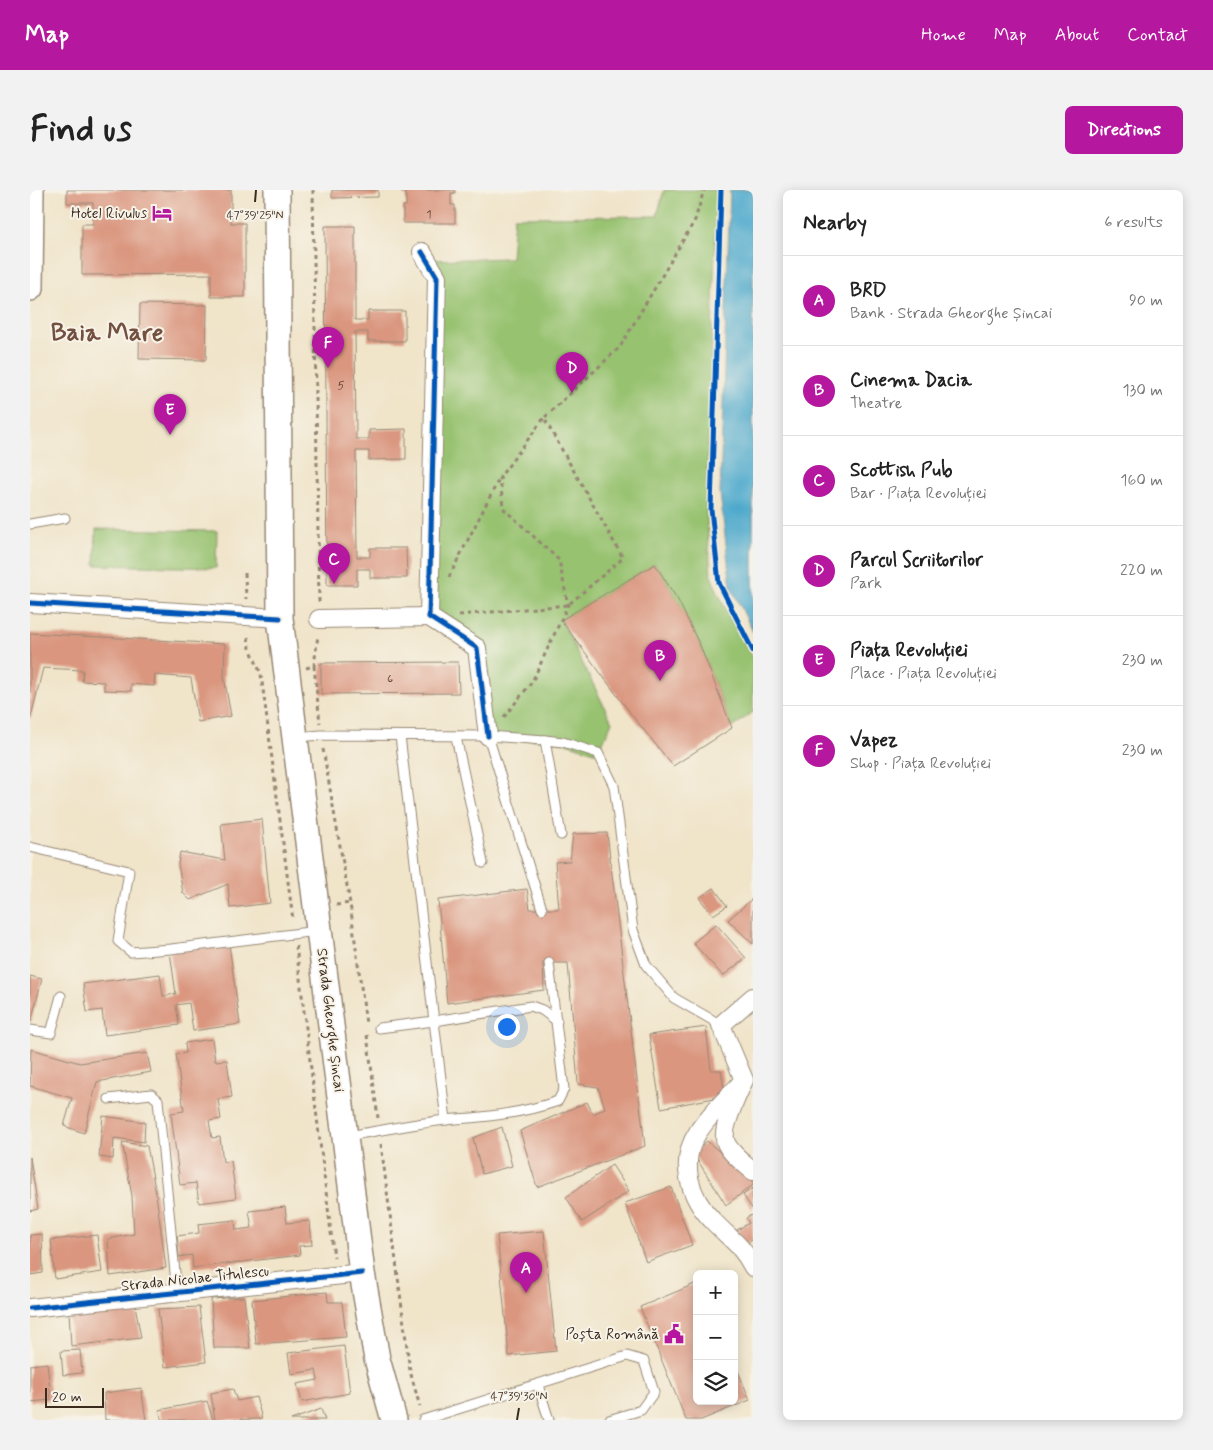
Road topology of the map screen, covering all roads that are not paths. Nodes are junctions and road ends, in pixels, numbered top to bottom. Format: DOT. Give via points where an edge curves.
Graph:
graph roads {
  1 [pos="30,190"];
  2 [pos="277,190"];
  3 [pos="422,252"];
  4 [pos="30,288"];
  5 [pos="65,518"];
  6 [pos="30,524"];
  7 [pos="30,603"];
  8 [pos="429,617"];
  9 [pos="280,618"];
  10 [pos="320,619"];
  11 [pos="400,736"];
  12 [pos="488,736"];
  13 [pos="456,737"];
  14 [pos="295,738"];
  15 [pos="546,740"];
  16 [pos="561,835"];
  17 [pos="30,847"];
  18 [pos="483,863"];
  19 [pos="542,909"];
  20 [pos="320,931"];
  21 [pos="550,963"];
  22 [pos="60,996"];
  23 [pos="753,998"];
  24 [pos="434,1021"];
  25 [pos="557,1021"];
  26 [pos="721,1025"];
  27 [pos="379,1028"];
  28 [pos="30,1030"];
  29 [pos="744,1080"];
  30 [pos="109,1099"];
  31 [pos="446,1120"];
  32 [pos="345,1136"];
  33 [pos="753,1171"];
  34 [pos="753,1266"];
  35 [pos="362,1273"];
  36 [pos="177,1292"];
  37 [pos="30,1308"];
  38 [pos="538,1385"];
  39 [pos="394,1420"];
  40 [pos="423,1420"];
  41 [pos="549,1420"];
  42 [pos="609,1420"];
  1 -- 4 [label="main road"];
  2 -- 9 [label="main road, Strada Gheorghe Șincai"];
  3 -- 8 [label="street" via="437,277"];
  5 -- 6 [label="lane"];
  7 -- 9 [label="street"];
  8 -- 10 [label="street"];
  8 -- 12 [label="street" via="477,648"];
  9 -- 14 [label="main road, Strada Gheorghe Șincai"];
  11 -- 13 [label="lane"];
  11 -- 14 [label="lane" via="321,735"];
  11 -- 24 [label="lane"];
  12 -- 13 [label="lane"];
  12 -- 15 [label="lane"];
  12 -- 19 [label="lane"];
  13 -- 18 [label="lane"];
  14 -- 20 [label="main road, Strada Gheorghe Șincai"];
  15 -- 16 [label="lane"];
  15 -- 26 [label="lane" via="598,753 614,786 633,930 646,964 674,998"];
  17 -- 20 [label="lane" via="129,871 118,941 131,952"];
  20 -- 32 [label="main road, Strada Gheorghe Șincai"];
  21 -- 25 [label="lane"];
  22 -- 28 [label="lane" via="51,1033"];
  23 -- 26 [label="street"];
  24 -- 25 [label="lane" via="531,1006"];
  24 -- 27 [label="lane"];
  24 -- 31 [label="lane"];
  25 -- 31 [label="lane" via="564,1089 558,1101 473,1120"];
  26 -- 29 [label="street"];
  29 -- 33 [label="street" via="726,1127 725,1142"];
  29 -- 34 [label="street" via="697,1132 688,1158 689,1181 697,1203 744,1248"];
  30 -- 36 [label="lane" via="151,1094 158,1100"];
  31 -- 32 [label="lane"];
  32 -- 35 [label="main road, Strada Gheorghe Șincai"];
  35 -- 36 [label="street, Strada Nicolae Titulescu"];
  35 -- 39 [label="main road, Strada Gheorghe Șincai" via="377,1359"];
  36 -- 37 [label="street, Strada Nicolae Titulescu"];
  38 -- 40 [label="lane"];
  38 -- 41 [label="lane"];
  38 -- 42 [label="lane" via="627,1356 644,1361 654,1392 641,1410"];
}
